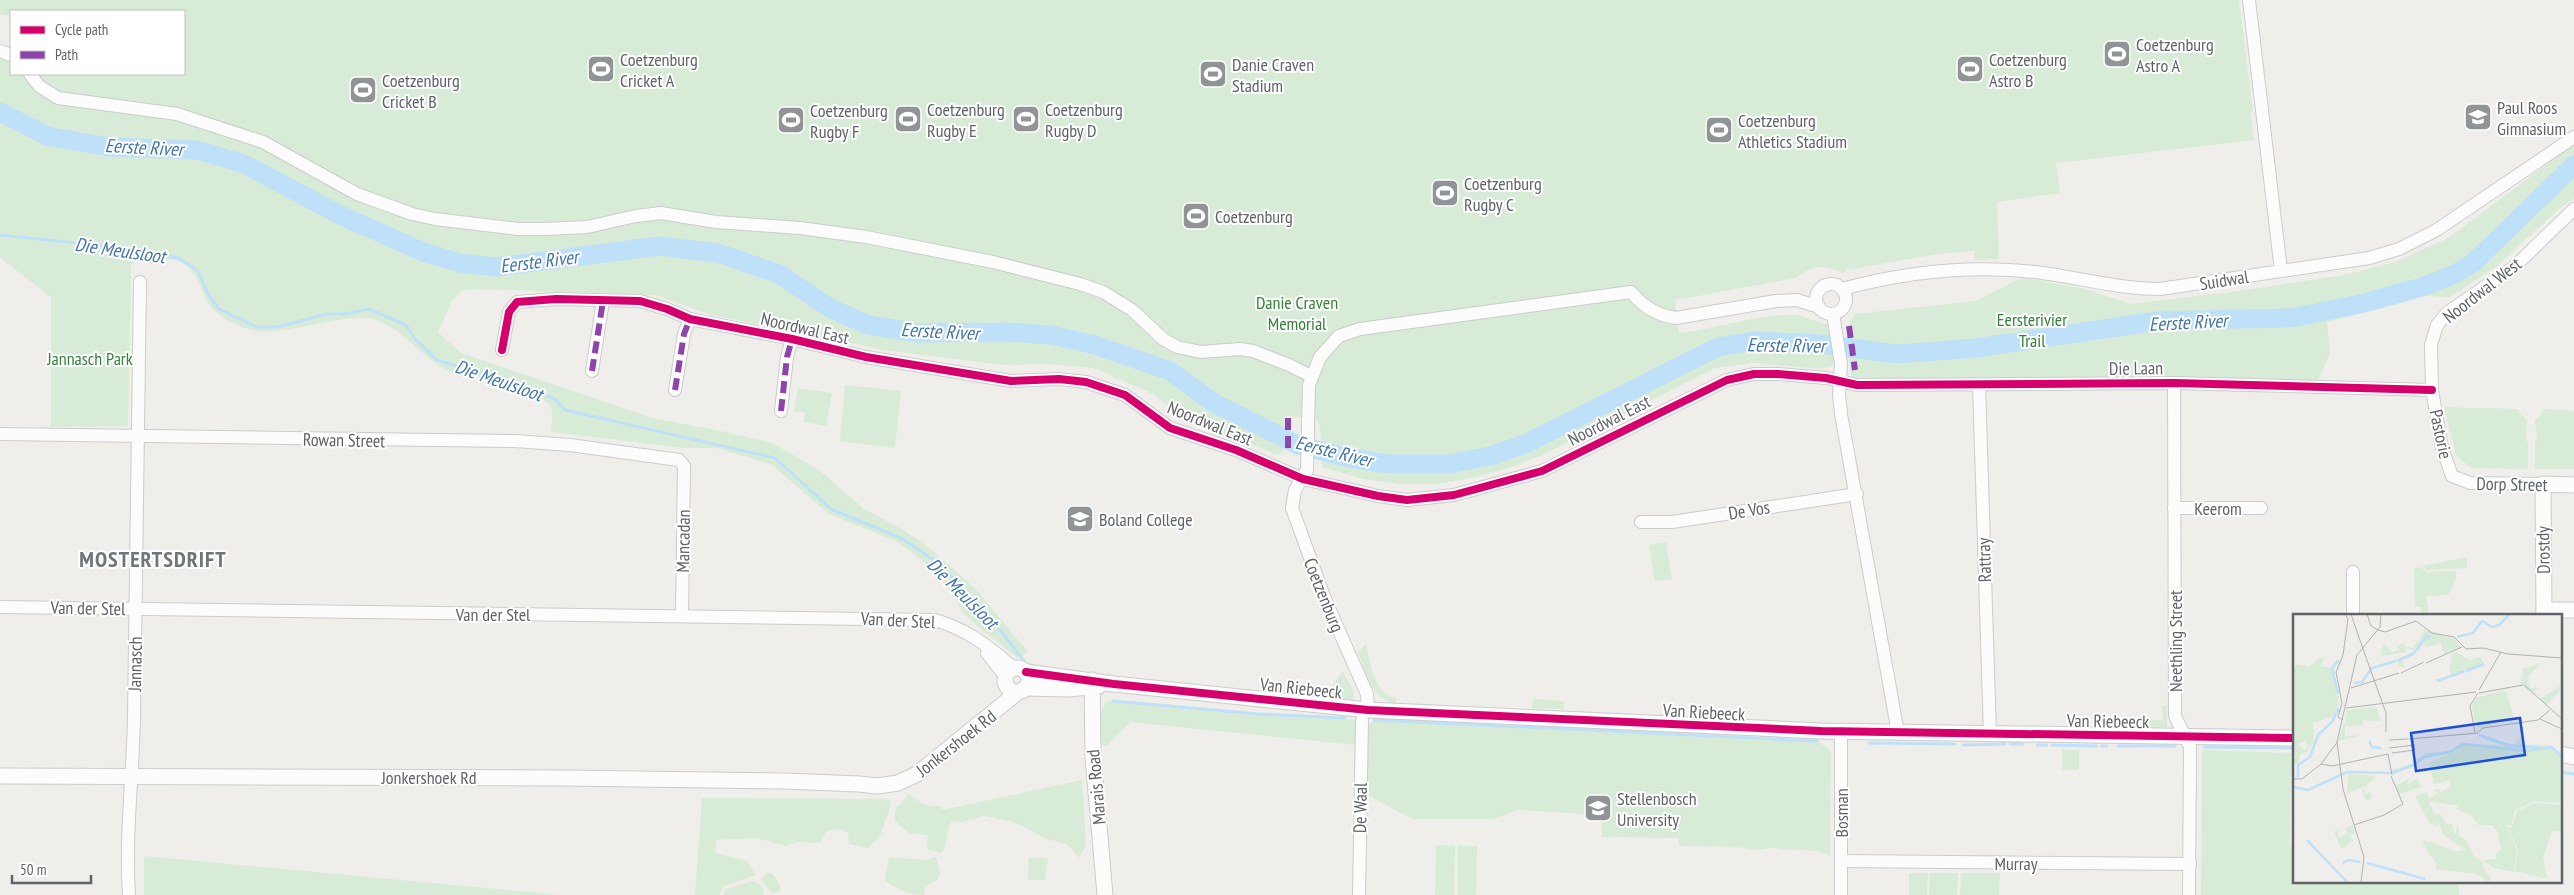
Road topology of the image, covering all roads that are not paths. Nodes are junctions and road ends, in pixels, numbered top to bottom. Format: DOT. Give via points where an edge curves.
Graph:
graph roads {
  1 [pos="2249,0"];
  2 [pos="31,75"];
  3 [pos="2574,137"];
  4 [pos="2574,209"];
  5 [pos="2281,271"];
  6 [pos="140,282"];
  7 [pos="1842,289"];
  8 [pos="1818,300"];
  9 [pos="603,301"];
  10 [pos="1834,317"];
  11 [pos="690,319"];
  12 [pos="792,339"];
  13 [pos="502,350"];
  14 [pos="592,371"];
  15 [pos="1311,376"];
  16 [pos="1840,381"];
  17 [pos="2174,383"];
  18 [pos="1979,385"];
  19 [pos="675,390"];
  20 [pos="2432,390"];
  21 [pos="781,411"];
  22 [pos="0,434"];
  23 [pos="138,435"];
  24 [pos="684,466"];
  25 [pos="2452,476"];
  26 [pos="1303,479"];
  27 [pos="2543,484"];
  28 [pos="2574,485"];
  29 [pos="1857,494"];
  30 [pos="2174,508"];
  31 [pos="2261,508"];
  32 [pos="1642,522"];
  33 [pos="2353,572"];
  34 [pos="0,607"];
  35 [pos="136,609"];
  36 [pos="2574,610"];
  37 [pos="2544,612"];
  38 [pos="2353,614"];
  39 [pos="682,616"];
  40 [pos="1016,681"];
  41 [pos="1092,683"];
  42 [pos="1365,715"];
  43 [pos="1841,732"];
  44 [pos="1898,733"];
  45 [pos="1990,734"];
  46 [pos="2185,737"];
  47 [pos="2293,738"];
  48 [pos="0,776"];
  49 [pos="133,777"];
  50 [pos="1841,862"];
  51 [pos="2190,864"];
  52 [pos="129,895"];
  53 [pos="1105,895"];
  54 [pos="1359,895"];
  55 [pos="1841,895"];
  56 [pos="2189,895"];
  1 -- 5 [label="street"];
  2 -- 15 [label="street" via="39,86 58,98 177,114 263,142 357,194 412,214 544,229 587,227 661,213 716,222 866,237 993,262 1080,284 1103,292 1132,310 1163,339 1177,347 1201,352 1253,351"];
  3 -- 5 [label="street, Suidwal" via="2434,231 2399,249 2369,258"];
  4 -- 20 [label="street, Noordwal West" via="2514,266 2448,312 2437,324 2431,345"];
  5 -- 7 [label="street, Suidwal" via="2152,289 2035,272 1970,269 1893,277"];
  6 -- 23 [label="street, Jannasch"];
  7 -- 8 [label="street" via="1828,285"];
  7 -- 10 [label="street" via="1846,296 1845,304"];
  8 -- 10 [label="street" via="1823,312"];
  8 -- 15 [label="street" via="1776,301 1676,318 1648,309 1631,292 1381,325 1339,336 1320,357"];
  9 -- 11 [label="street, Noordwal East" via="630,300 654,304"];
  9 -- 13 [label="street, Noordwal East" via="517,302 509,312"];
  9 -- 14 [label="street"];
  10 -- 16 [label="street"];
  11 -- 12 [label="street, Noordwal East"];
  11 -- 19 [label="street" via="684,334"];
  12 -- 21 [label="street"];
  12 -- 26 [label="street, Noordwal East" via="866,357 976,376 1020,382 1072,380 1108,388 1131,398 1170,428 1236,450"];
  15 -- 26 [label="street, Coetzenburg" via="1307,470"];
  16 -- 18 [label="street, Die Laan" via="1857,385"];
  16 -- 26 [label="street, Noordwal East" via="1754,374 1727,380 1542,470 1439,498 1393,499"];
  16 -- 29 [label="street" via="1841,414"];
  17 -- 18 [label="street, Die Laan"];
  17 -- 20 [label="street, Die Laan"];
  17 -- 30 [label="street, Neethling Street"];
  18 -- 45 [label="street, Rattray"];
  20 -- 25 [label="street, Pastorie" via="2442,448"];
  22 -- 23 [label="street, Rowan Street"];
  23 -- 24 [label="street, Rowan Street" via="547,443 679,460"];
  23 -- 35 [label="street, Jannasch"];
  24 -- 39 [label="street, Mancadan"];
  25 -- 27 [label="street, Dorp Street" via="2470,483"];
  26 -- 42 [label="street, Coetzenburg" via="1292,499 1294,515 1325,599 1367,694"];
  27 -- 28 [label="street, Dorp Street"];
  27 -- 37 [label="street, Drostdy"];
  29 -- 32 [label="street, De Vos" via="1672,522"];
  29 -- 44 [label="street"];
  30 -- 31 [label="street, Keerom"];
  30 -- 46 [label="street, Neethling Street" via="2175,716"];
  33 -- 38 [label="street"];
  34 -- 35 [label="street, Van der Stel"];
  35 -- 39 [label="street, Van der Stel"];
  35 -- 49 [label="street, Jannasch"];
  36 -- 37 [label="street"];
  39 -- 40 [label="street, Van der Stel" via="935,620 962,629 981,642"];
  40 -- 41 [label="street, Van Riebeeck"];
  40 -- 49 [label="street, Jonkershoek Rd" via="934,761 909,779 877,786 555,778"];
  41 -- 42 [label="street, Van Riebeeck"];
  41 -- 53 [label="street, Marais Road" via="1093,756"];
  42 -- 43 [label="street, Van Riebeeck"];
  42 -- 54 [label="street, De Waal"];
  43 -- 44 [label="street, Van Riebeeck"];
  43 -- 50 [label="street, Bosman"];
  44 -- 45 [label="street, Van Riebeeck"];
  45 -- 46 [label="street, Van Riebeeck"];
  46 -- 47 [label="street, Van Riebeeck"];
  46 -- 51 [label="street, Neethling Street" via="2190,747"];
  48 -- 49 [label="street, Jonkershoek Rd"];
  49 -- 52 [label="street, Jannasch" via="129,802"];
  50 -- 51 [label="street, Murray"];
  50 -- 55 [label="street, Bosman"];
  51 -- 56 [label="street, Neethling Street"];
}
